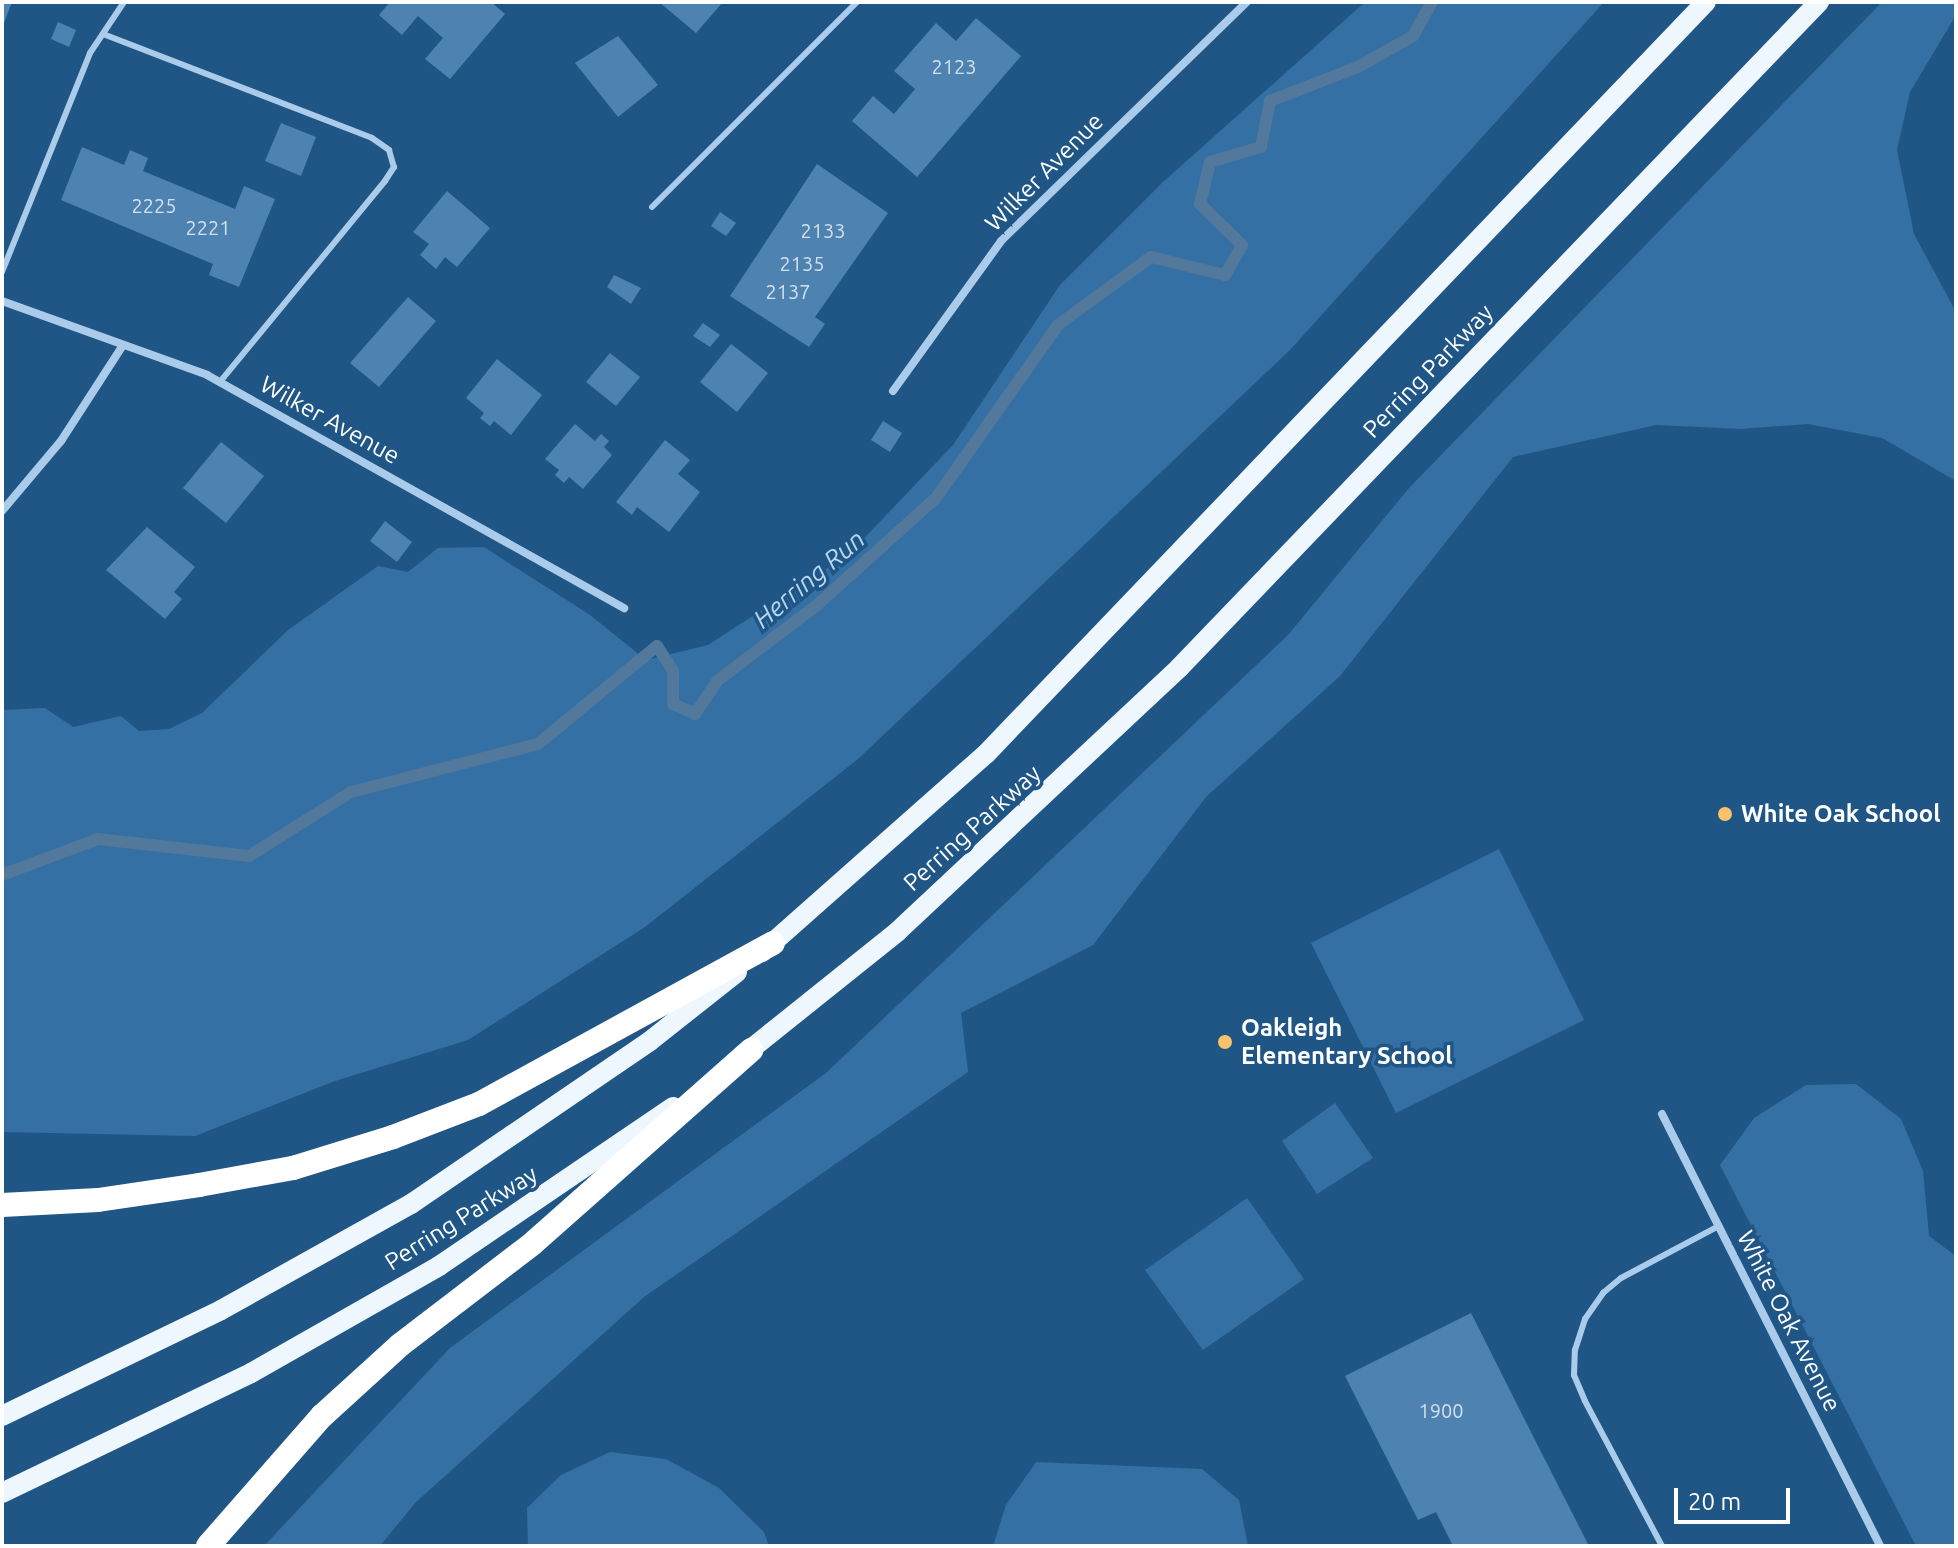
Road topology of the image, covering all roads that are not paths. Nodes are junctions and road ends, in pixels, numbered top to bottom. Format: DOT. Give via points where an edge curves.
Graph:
graph roads {
  1 [pos="124,2"];
  2 [pos="857,2"];
  3 [pos="1247,2"];
  4 [pos="1706,2"];
  5 [pos="1819,2"];
  6 [pos="103,34"];
  7 [pos="652,207"];
  8 [pos="2,272"];
  9 [pos="2,301"];
  10 [pos="123,345"];
  11 [pos="220,382"];
  12 [pos="893,391"];
  13 [pos="2,511"];
  14 [pos="624,608"];
  15 [pos="773,943"];
  16 [pos="751,1050"];
  17 [pos="1662,1114"];
  18 [pos="2,1205"];
  19 [pos="1719,1226"];
  20 [pos="2,1416"];
  21 [pos="2,1493"];
  22 [pos="208,1546"];
  23 [pos="1662,1546"];
  24 [pos="1880,1546"];
  1 -- 6 [label="lane"];
  2 -- 7 [label="lane"];
  3 -- 12 [label="street, Wilker Avenue" via="1001,241"];
  4 -- 15 [label="main road, Perring Parkway" via="986,754"];
  5 -- 16 [label="main road, Perring Parkway" via="1179,668 898,931"];
  6 -- 8 [label="lane" via="90,53"];
  6 -- 11 [label="lane" via="372,138 389,150 394,167 385,181"];
  9 -- 10 [label="street, Wilker Avenue"];
  10 -- 11 [label="street, Wilker Avenue"];
  10 -- 13 [label="street" via="61,441"];
  11 -- 14 [label="street, Wilker Avenue"];
  15 -- 18 [label="highway" via="479,1104 393,1137 293,1168 215,1182 98,1200"];
  15 -- 20 [label="main road, Perring Parkway" via="650,1041 411,1204 221,1310"];
  16 -- 21 [label="main road, Perring Parkway" via="566,1184 439,1266 251,1373"];
  16 -- 22 [label="highway" via="532,1244 400,1345 322,1416"];
  17 -- 19 [label="street, White Oak Avenue"];
  19 -- 23 [label="lane" via="1603,1293 1585,1319 1575,1350 1574,1375 1585,1401"];
  19 -- 24 [label="street, White Oak Avenue"];
}
